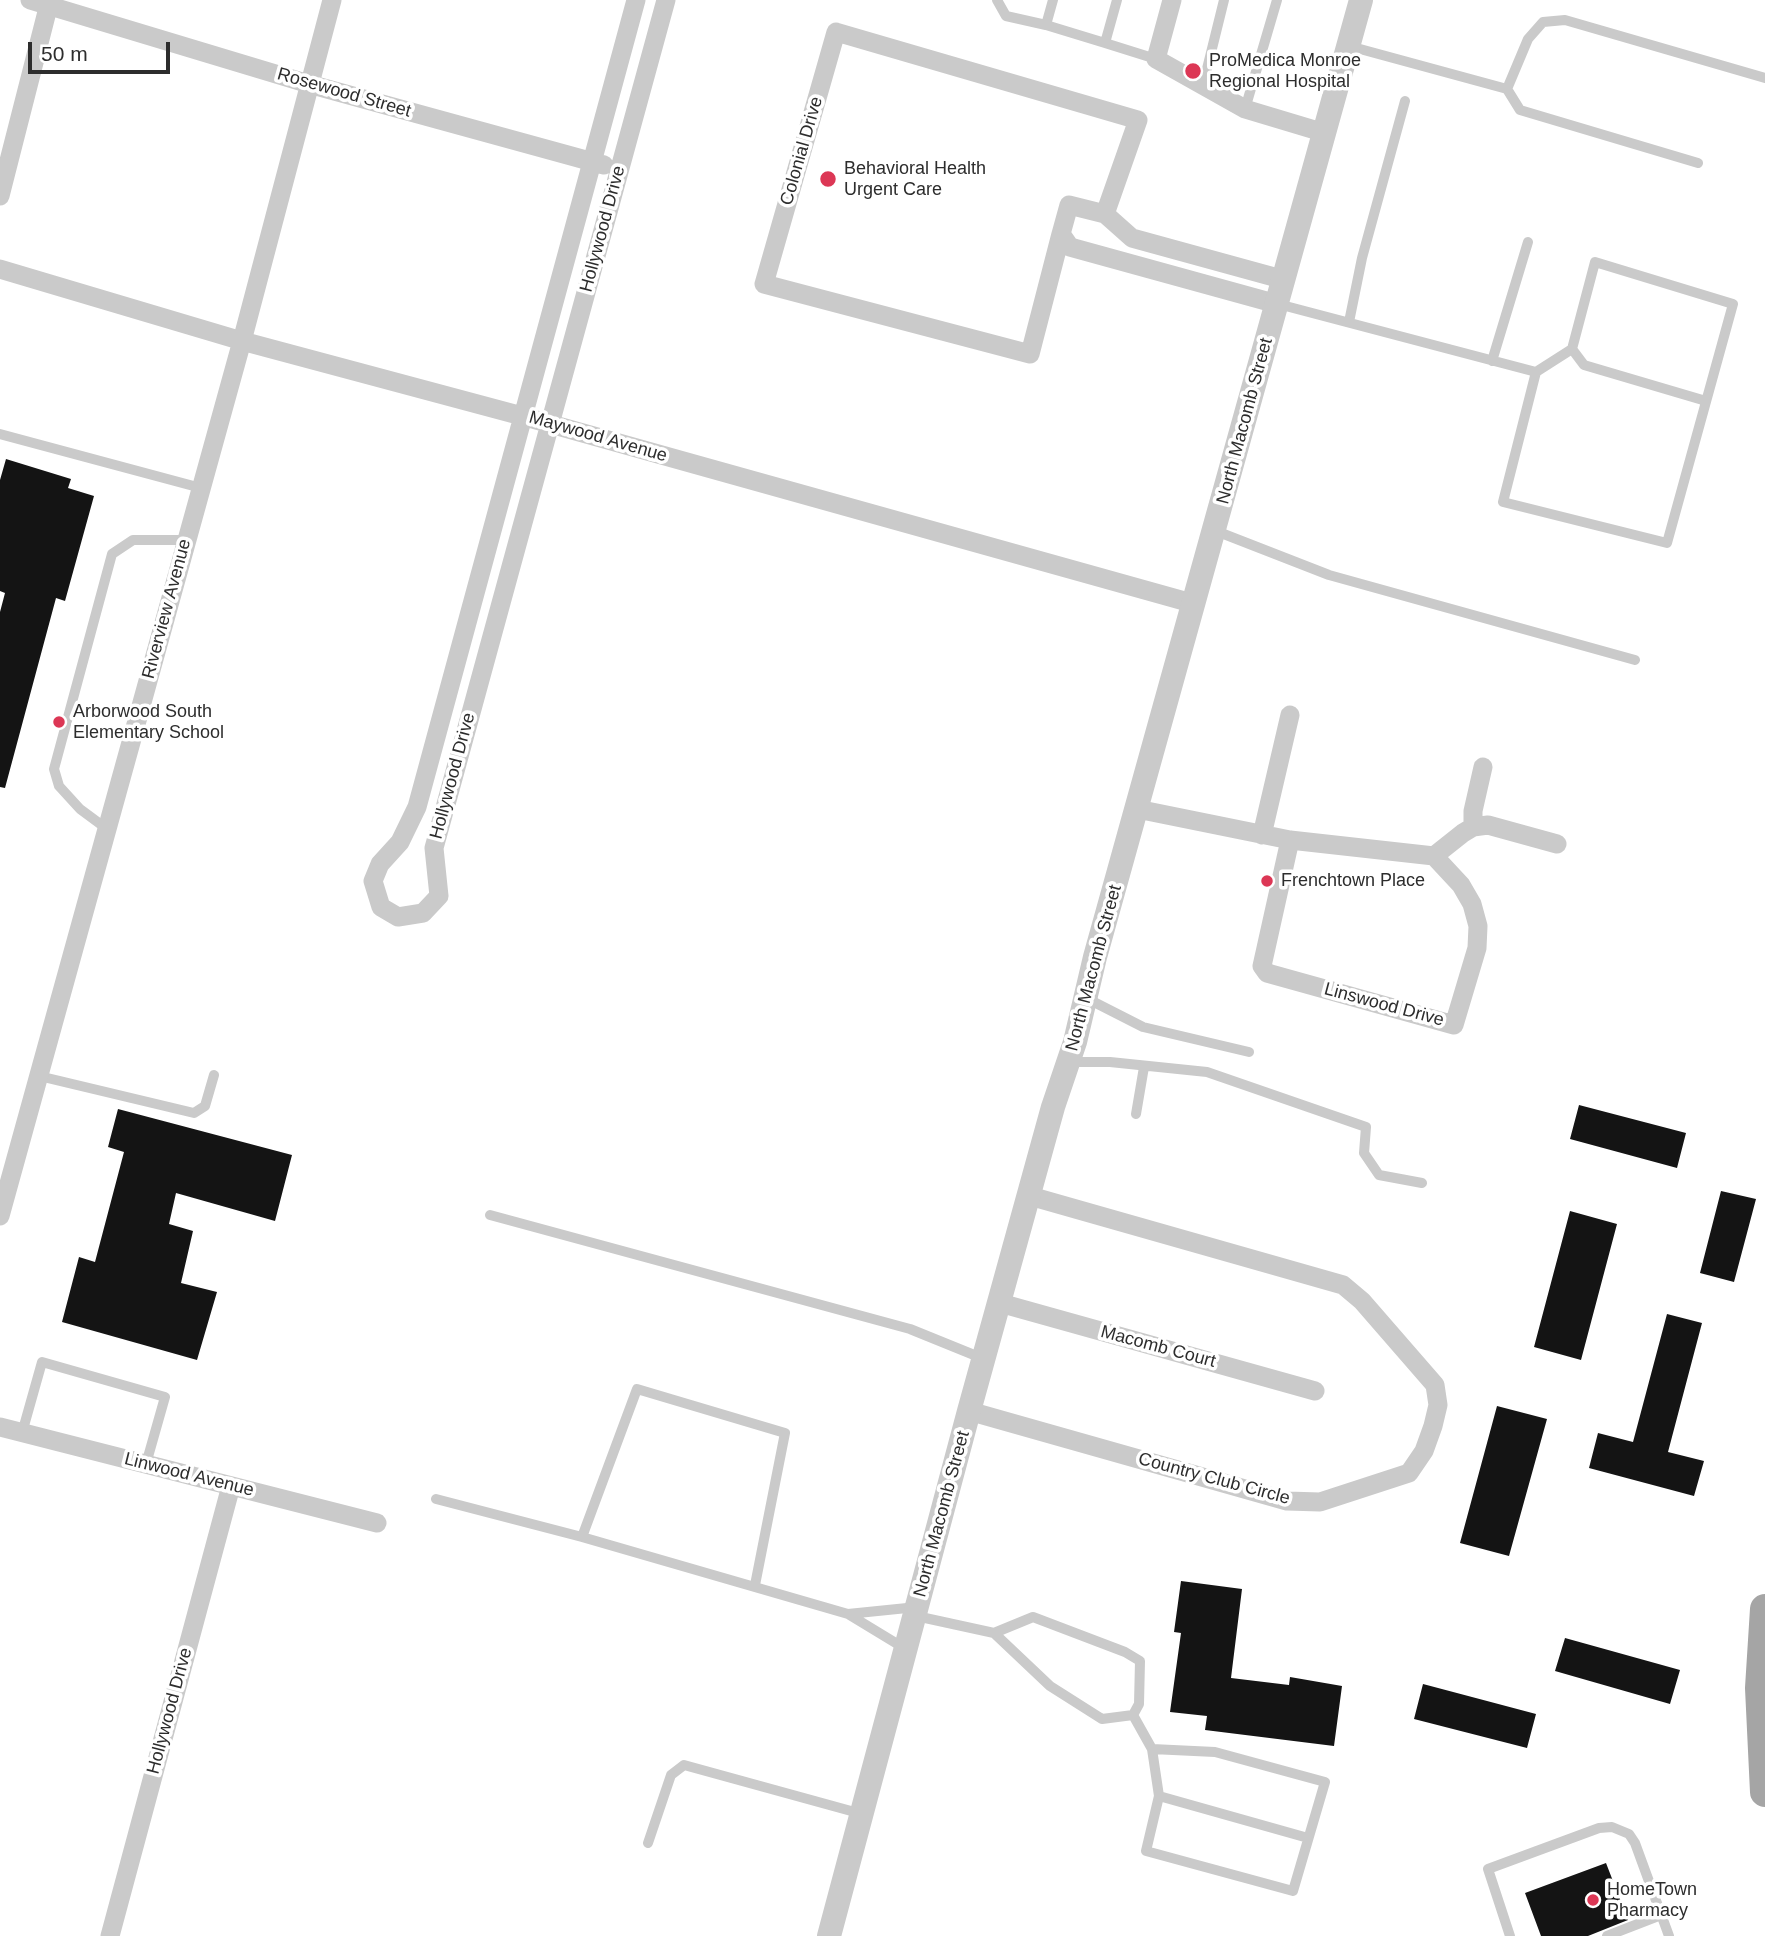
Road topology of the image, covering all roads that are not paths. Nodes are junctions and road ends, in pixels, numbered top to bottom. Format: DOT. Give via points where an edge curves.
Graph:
graph roads {
  1 [pos="332,0"];
  2 [pos="636,0"];
  3 [pos="666,0"];
  4 [pos="997,0"];
  5 [pos="1054,0"];
  6 [pos="1117,0"];
  7 [pos="1172,0"];
  8 [pos="1224,0"];
  9 [pos="1277,0"];
  10 [pos="1361,0"];
  11 [pos="43,2"];
  12 [pos="1046,25"];
  13 [pos="1105,43"];
  14 [pos="1349,46"];
  15 [pos="1156,60"];
  16 [pos="1765,78"];
  17 [pos="309,84"];
  18 [pos="1203,85"];
  19 [pos="1507,89"];
  20 [pos="1405,100"];
  21 [pos="1245,109"];
  22 [pos="1325,133"];
  23 [pos="593,162"];
  24 [pos="1698,163"];
  25 [pos="619,170"];
  26 [pos="0,196"];
  27 [pos="1105,214"];
  28 [pos="1061,234"];
  29 [pos="1528,242"];
  30 [pos="0,269"];
  31 [pos="1285,279"];
  32 [pos="1278,304"];
  33 [pos="1349,322"];
  34 [pos="243,341"];
  35 [pos="1572,349"];
  36 [pos="1492,361"];
  37 [pos="1536,372"];
  38 [pos="1706,401"];
  39 [pos="522,416"];
  40 [pos="549,423"];
  41 [pos="0,434"];
  42 [pos="201,488"];
  43 [pos="1215,531"];
  44 [pos="186,540"];
  45 [pos="1195,604"];
  46 [pos="1635,660"];
  47 [pos="1290,715"];
  48 [pos="1483,767"];
  49 [pos="1137,809"];
  50 [pos="1473,827"];
  51 [pos="107,829"];
  52 [pos="1262,835"];
  53 [pos="1290,840"];
  54 [pos="1557,844"];
  55 [pos="1434,856"];
  56 [pos="1086,997"];
  57 [pos="1249,1052"];
  58 [pos="1069,1062"];
  59 [pos="1144,1067"];
  60 [pos="214,1075"];
  61 [pos="39,1076"];
  62 [pos="1136,1114"];
  63 [pos="1422,1183"];
  64 [pos="1030,1196"];
  65 [pos="491,1215"];
  66 [pos="0,1216"];
  67 [pos="1000,1303"];
  68 [pos="984,1359"];
  69 [pos="1315,1391"];
  70 [pos="969,1410"];
  71 [pos="0,1427"];
  72 [pos="22,1433"];
  73 [pos="146,1464"];
  74 [pos="231,1486"];
  75 [pos="436,1499"];
  76 [pos="377,1523"];
  77 [pos="582,1537"];
  78 [pos="755,1585"];
  79 [pos="1765,1609"];
  80 [pos="917,1611"];
  81 [pos="848,1614"];
  82 [pos="995,1633"];
  83 [pos="908,1650"];
  84 [pos="1133,1715"];
  85 [pos="1152,1749"];
  86 [pos="1765,1792"];
  87 [pos="1159,1796"];
  88 [pos="863,1814"];
  89 [pos="1308,1839"];
  90 [pos="648,1843"];
  91 [pos="1661,1915"];
  92 [pos="110,1936"];
  93 [pos="829,1936"];
  94 [pos="1510,1936"];
  95 [pos="1607,1936"];
  96 [pos="1668,1936"];
  1 -- 17 [label="street, Riverview Avenue"];
  2 -- 23 [label="street, Hollywood Drive"];
  3 -- 25 [label="street, Hollywood Drive"];
  4 -- 12 [label="lane" via="1006,16"];
  5 -- 12 [label="lane"];
  6 -- 13 [label="lane"];
  7 -- 15 [label="street"];
  8 -- 18 [label="lane"];
  9 -- 21 [label="lane"];
  10 -- 14 [label="street, North Macomb Street"];
  11 -- 17 [label="street, Rosewood Street"];
  11 -- 26 [label="street"];
  12 -- 13 [label="lane"];
  13 -- 15 [label="lane"];
  14 -- 19 [label="lane"];
  14 -- 22 [label="street, North Macomb Street"];
  15 -- 18 [label="street"];
  16 -- 19 [label="lane" via="1565,20 1543,22 1528,39"];
  17 -- 23 [label="street, Rosewood Street"];
  17 -- 34 [label="street, Riverview Avenue"];
  18 -- 21 [label="street"];
  19 -- 24 [label="lane" via="1520,110"];
  20 -- 33 [label="lane"];
  21 -- 22 [label="street"];
  22 -- 31 [label="street, North Macomb Street"];
  23 -- 25 [label="street, Rosewood Street"];
  23 -- 39 [label="street, Hollywood Drive"];
  25 -- 40 [label="street, Hollywood Drive"];
  27 -- 28 [label="street, Colonial Drive" via="1069,205"];
  27 -- 28 [label="street, Colonial Drive" via="1138,120 836,32 764,284 1030,354"];
  27 -- 31 [label="street, Colonial Drive" via="1132,238"];
  28 -- 32 [label="street" via="1070,247"];
  29 -- 36 [label="lane"];
  30 -- 34 [label="street, Maywood Avenue"];
  31 -- 32 [label="street, North Macomb Street"];
  32 -- 33 [label="lane"];
  32 -- 43 [label="street, North Macomb Street"];
  33 -- 36 [label="lane"];
  34 -- 39 [label="street, Maywood Avenue"];
  34 -- 42 [label="street, Riverview Avenue"];
  35 -- 37 [label="lane"];
  35 -- 38 [label="lane" via="1584,365"];
  35 -- 38 [label="lane" via="1595,262 1733,304"];
  36 -- 37 [label="lane"];
  37 -- 38 [label="lane" via="1503,502 1667,543"];
  39 -- 40 [label="street, Maywood Avenue"];
  39 -- 40 [label="street, Hollywood Drive" via="417,807 373,881 381,906 398,916 423,914 439,896 434,848"];
  40 -- 45 [label="street, Maywood Avenue"];
  41 -- 42 [label="lane"];
  42 -- 44 [label="street, Riverview Avenue"];
  43 -- 45 [label="street, North Macomb Street"];
  43 -- 46 [label="lane" via="1329,575"];
  44 -- 51 [label="street, Riverview Avenue"];
  44 -- 51 [label="lane" via="133,540 112,554 54,769 59,786"];
  45 -- 49 [label="street, North Macomb Street"];
  47 -- 52 [label="street"];
  48 -- 50 [label="street"];
  49 -- 52 [label="street"];
  49 -- 56 [label="street, North Macomb Street"];
  50 -- 54 [label="street" via="1488,825"];
  50 -- 55 [label="street"];
  51 -- 61 [label="street, Riverview Avenue"];
  52 -- 53 [label="street"];
  53 -- 55 [label="street"];
  53 -- 55 [label="street, Linswood Drive" via="1262,966 1267,974 1454,1025 1477,948 1478,926 1461,885"];
  56 -- 57 [label="lane" via="1143,1027"];
  56 -- 58 [label="street, North Macomb Street"];
  58 -- 59 [label="lane"];
  58 -- 64 [label="street, North Macomb Street"];
  59 -- 62 [label="lane"];
  59 -- 63 [label="lane" via="1207,1072 1366,1127 1364,1153 1379,1175"];
  60 -- 61 [label="lane" via="205,1106 194,1112"];
  61 -- 66 [label="street, Riverview Avenue"];
  64 -- 67 [label="street, North Macomb Street"];
  64 -- 70 [label="street, Country Club Circle" via="1343,1285 1363,1301 1435,1385 1438,1405 1433,1426 1409,1473 1320,1502 1287,1501"];
  65 -- 68 [label="lane" via="910,1329"];
  67 -- 68 [label="street, North Macomb Street"];
  67 -- 69 [label="street, Macomb Court"];
  68 -- 70 [label="street, North Macomb Street"];
  70 -- 80 [label="street, North Macomb Street"];
  71 -- 72 [label="street, Linwood Avenue"];
  72 -- 73 [label="street, Linwood Avenue"];
  72 -- 73 [label="lane" via="43,1362 165,1396"];
  73 -- 74 [label="street, Linwood Avenue"];
  74 -- 76 [label="street, Linwood Avenue"];
  74 -- 92 [label="street, Hollywood Drive"];
  75 -- 77 [label="lane"];
  77 -- 78 [label="lane"];
  77 -- 78 [label="lane" via="637,1389 785,1433"];
  78 -- 81 [label="lane"];
  79 -- 86 [label="main road" via="1760,1688"];
  80 -- 81 [label="lane"];
  80 -- 82 [label="lane"];
  80 -- 83 [label="street, North Macomb Street"];
  81 -- 83 [label="lane"];
  82 -- 84 [label="lane" via="1050,1686 1102,1719"];
  82 -- 84 [label="lane" via="1033,1617 1140,1661 1139,1704"];
  83 -- 88 [label="street, North Macomb Street"];
  84 -- 85 [label="lane"];
  85 -- 87 [label="lane"];
  85 -- 89 [label="lane" via="1215,1752 1325,1782"];
  87 -- 89 [label="lane"];
  87 -- 89 [label="lane" via="1146,1851 1293,1891"];
  88 -- 90 [label="lane" via="684,1765 670,1775"];
  88 -- 93 [label="street, North Macomb Street"];
  91 -- 94 [label="lane" via="1629,1834 1612,1827 1599,1828 1488,1869"];
  91 -- 95 [label="lane"];
  91 -- 96 [label="lane"];
}
